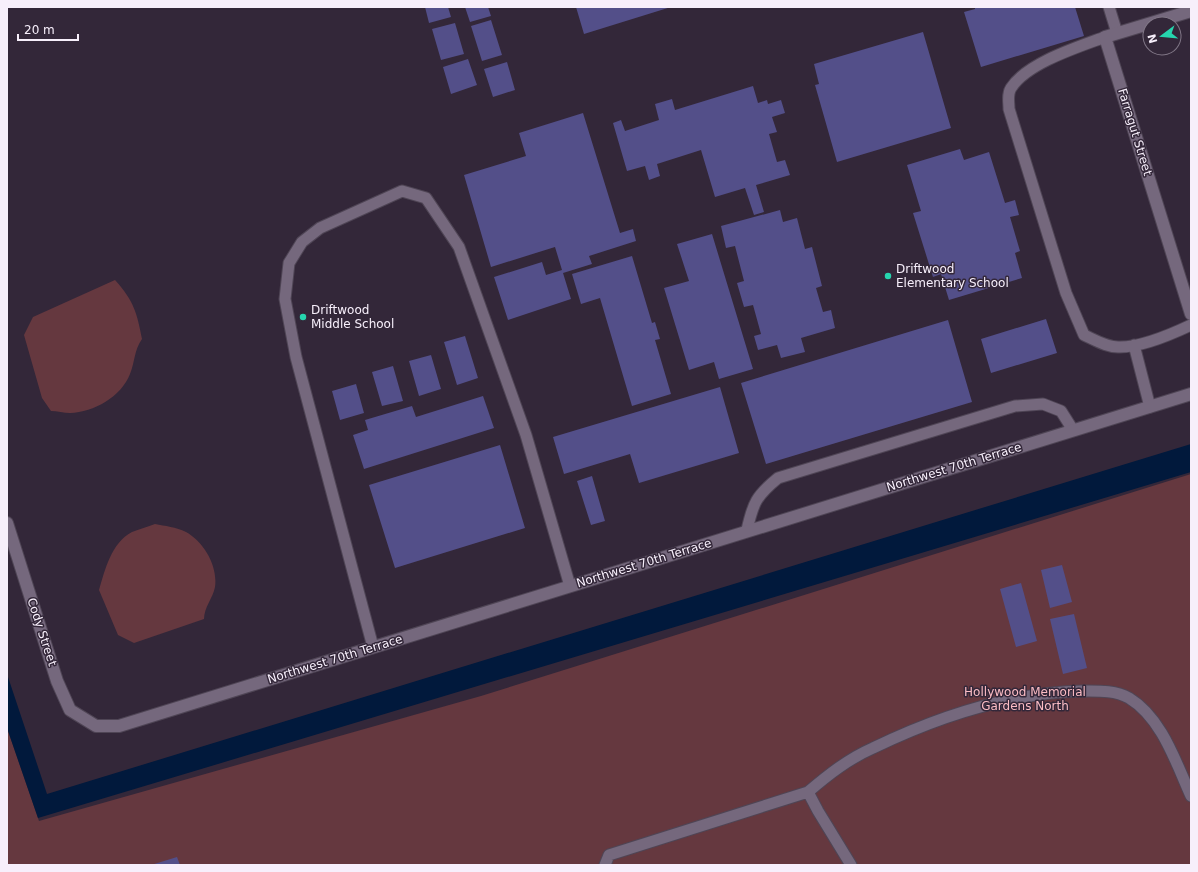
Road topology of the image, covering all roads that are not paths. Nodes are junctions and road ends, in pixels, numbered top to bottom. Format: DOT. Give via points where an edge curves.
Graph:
graph roads {
  1 [pos="1109,7"];
  2 [pos="1191,11"];
  3 [pos="1111,35"];
  4 [pos="1191,314"];
  5 [pos="1191,324"];
  6 [pos="1134,345"];
  7 [pos="1191,394"];
  8 [pos="1150,407"];
  9 [pos="1074,430"];
  10 [pos="7,523"];
  11 [pos="747,530"];
  12 [pos="570,586"];
  13 [pos="373,647"];
  14 [pos="96,726"];
  15 [pos="808,792"];
  16 [pos="1191,796"];
  17 [pos="605,865"];
  18 [pos="851,865"];
  1 -- 3 [label="lane"];
  2 -- 3 [label="street"];
  3 -- 4 [label="street, Farragut Street"];
  3 -- 6 [label="lane" via="1060,53 1024,75 1011,89 1008,98 1009,109 1066,293 1084,335 1119,348"];
  5 -- 6 [label="lane" via="1173,333"];
  6 -- 8 [label="lane"];
  7 -- 8 [label="street, Northwest 70th Terrace"];
  8 -- 9 [label="street, Northwest 70th Terrace"];
  9 -- 11 [label="street, Northwest 70th Terrace"];
  9 -- 11 [label="lane" via="1062,411 1043,404 1015,406 778,478 763,490 752,506"];
  10 -- 14 [label="street, Cody Street" via="58,681 70,710"];
  11 -- 12 [label="street, Northwest 70th Terrace"];
  12 -- 13 [label="street, Northwest 70th Terrace"];
  12 -- 13 [label="lane" via="526,435 459,247 426,198 402,191 320,228 302,242 289,263 285,299 296,357"];
  13 -- 14 [label="street, Northwest 70th Terrace" via="119,726"];
  15 -- 16 [label="lane" via="834,770 872,748 952,715 1055,692 1105,691 1128,697 1148,714 1166,741"];
  15 -- 17 [label="lane" via="610,855"];
  15 -- 18 [label="lane"];
}
